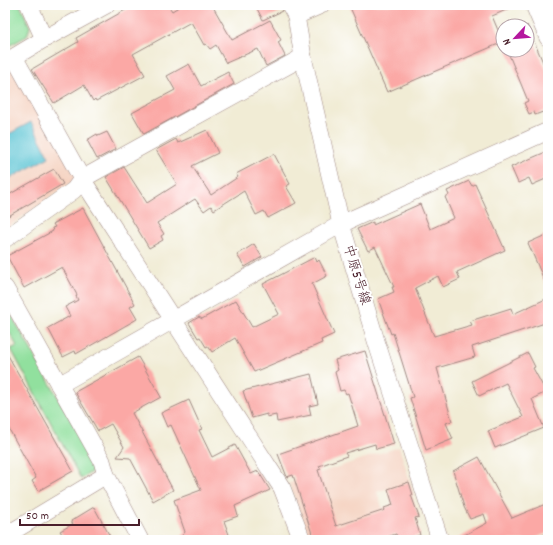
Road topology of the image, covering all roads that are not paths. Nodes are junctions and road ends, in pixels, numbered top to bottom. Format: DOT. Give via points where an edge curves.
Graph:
graph roads {
  1 [pos="29,5"];
  2 [pos="106,5"];
  3 [pos="321,5"];
  4 [pos="534,5"];
  5 [pos="293,10"];
  6 [pos="548,38"];
  7 [pos="44,39"];
  8 [pos="303,57"];
  9 [pos="548,131"];
  10 [pos="82,179"];
  11 [pos="341,224"];
  12 [pos="5,239"];
  13 [pos="5,288"];
  14 [pos="174,320"];
  15 [pos="59,385"];
  16 [pos="106,475"];
  17 [pos="5,536"];
  18 [pos="140,540"];
  19 [pos="302,540"];
  20 [pos="440,540"];
  1 -- 7 [label="street"];
  2 -- 7 [label="street"];
  3 -- 5 [label="street"];
  4 -- 6 [label="street"];
  5 -- 8 [label="street, 中原5号線"];
  7 -- 10 [label="street" via="14,56"];
  8 -- 10 [label="street"];
  8 -- 11 [label="street, 中原5号線"];
  9 -- 11 [label="street"];
  10 -- 12 [label="street" via="74,190"];
  10 -- 14 [label="street"];
  11 -- 14 [label="street"];
  11 -- 20 [label="street, 中原5号線"];
  13 -- 15 [label="street"];
  14 -- 15 [label="street"];
  14 -- 19 [label="street" via="282,488"];
  15 -- 16 [label="street" via="102,461"];
  16 -- 17 [label="street"];
  16 -- 18 [label="street"];
}
